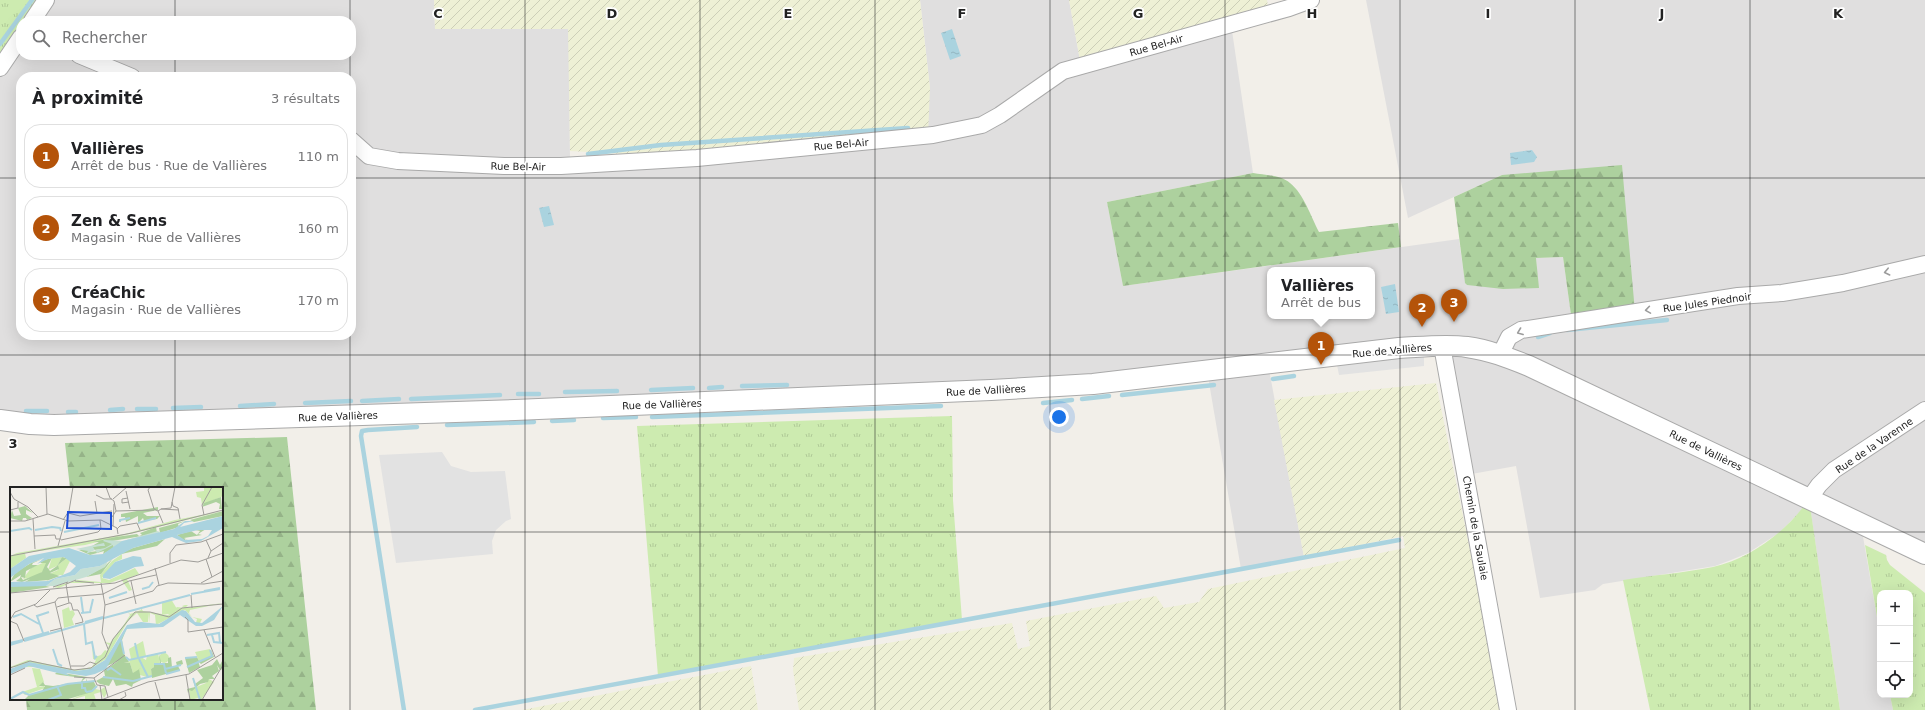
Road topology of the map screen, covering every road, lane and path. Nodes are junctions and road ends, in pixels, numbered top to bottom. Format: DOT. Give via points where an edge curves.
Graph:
graph roads {
  1 [pos="46,0"];
  2 [pos="1311,0"];
  3 [pos="1289,4"];
  4 [pos="35,16"];
  5 [pos="16,44"];
  6 [pos="91,60"];
  7 [pos="0,68"];
  8 [pos="120,72"];
  9 [pos="356,144"];
  10 [pos="1925,264"];
  11 [pos="1442,346"];
  12 [pos="1500,355"];
  13 [pos="1925,410"];
  14 [pos="0,420"];
  15 [pos="1809,499"];
  16 [pos="1925,554"];
  17 [pos="1508,710"];
  1 -- 4 [label="street"];
  2 -- 3 [label="street, Rue Bel-Air"];
  3 -- 9 [label="street, Rue Bel-Air" via="1064,71 982,125 933,135 697,158 561,166 398,161 369,156"];
  5 -- 7 [label="street"];
  6 -- 8 [label="street"];
  10 -- 12 [label="street, Rue Jules Piednoir, one-way" via="1843,283 1782,293 1738,296 1521,330 1509,337"];
  11 -- 12 [label="street, Rue de Vallières" via="1467,347"];
  11 -- 14 [label="street, Rue de Vallières" via="1399,348 1093,384 991,390 515,410 68,424 30,424"];
  11 -- 17 [label="street, Chemin de la Saulaie"];
  12 -- 15 [label="street, Rue de Vallières" via="1610,403"];
  13 -- 15 [label="street, Rue de la Varenne" via="1834,470"];
  15 -- 16 [label="street, Rue de Vallières"];
}
